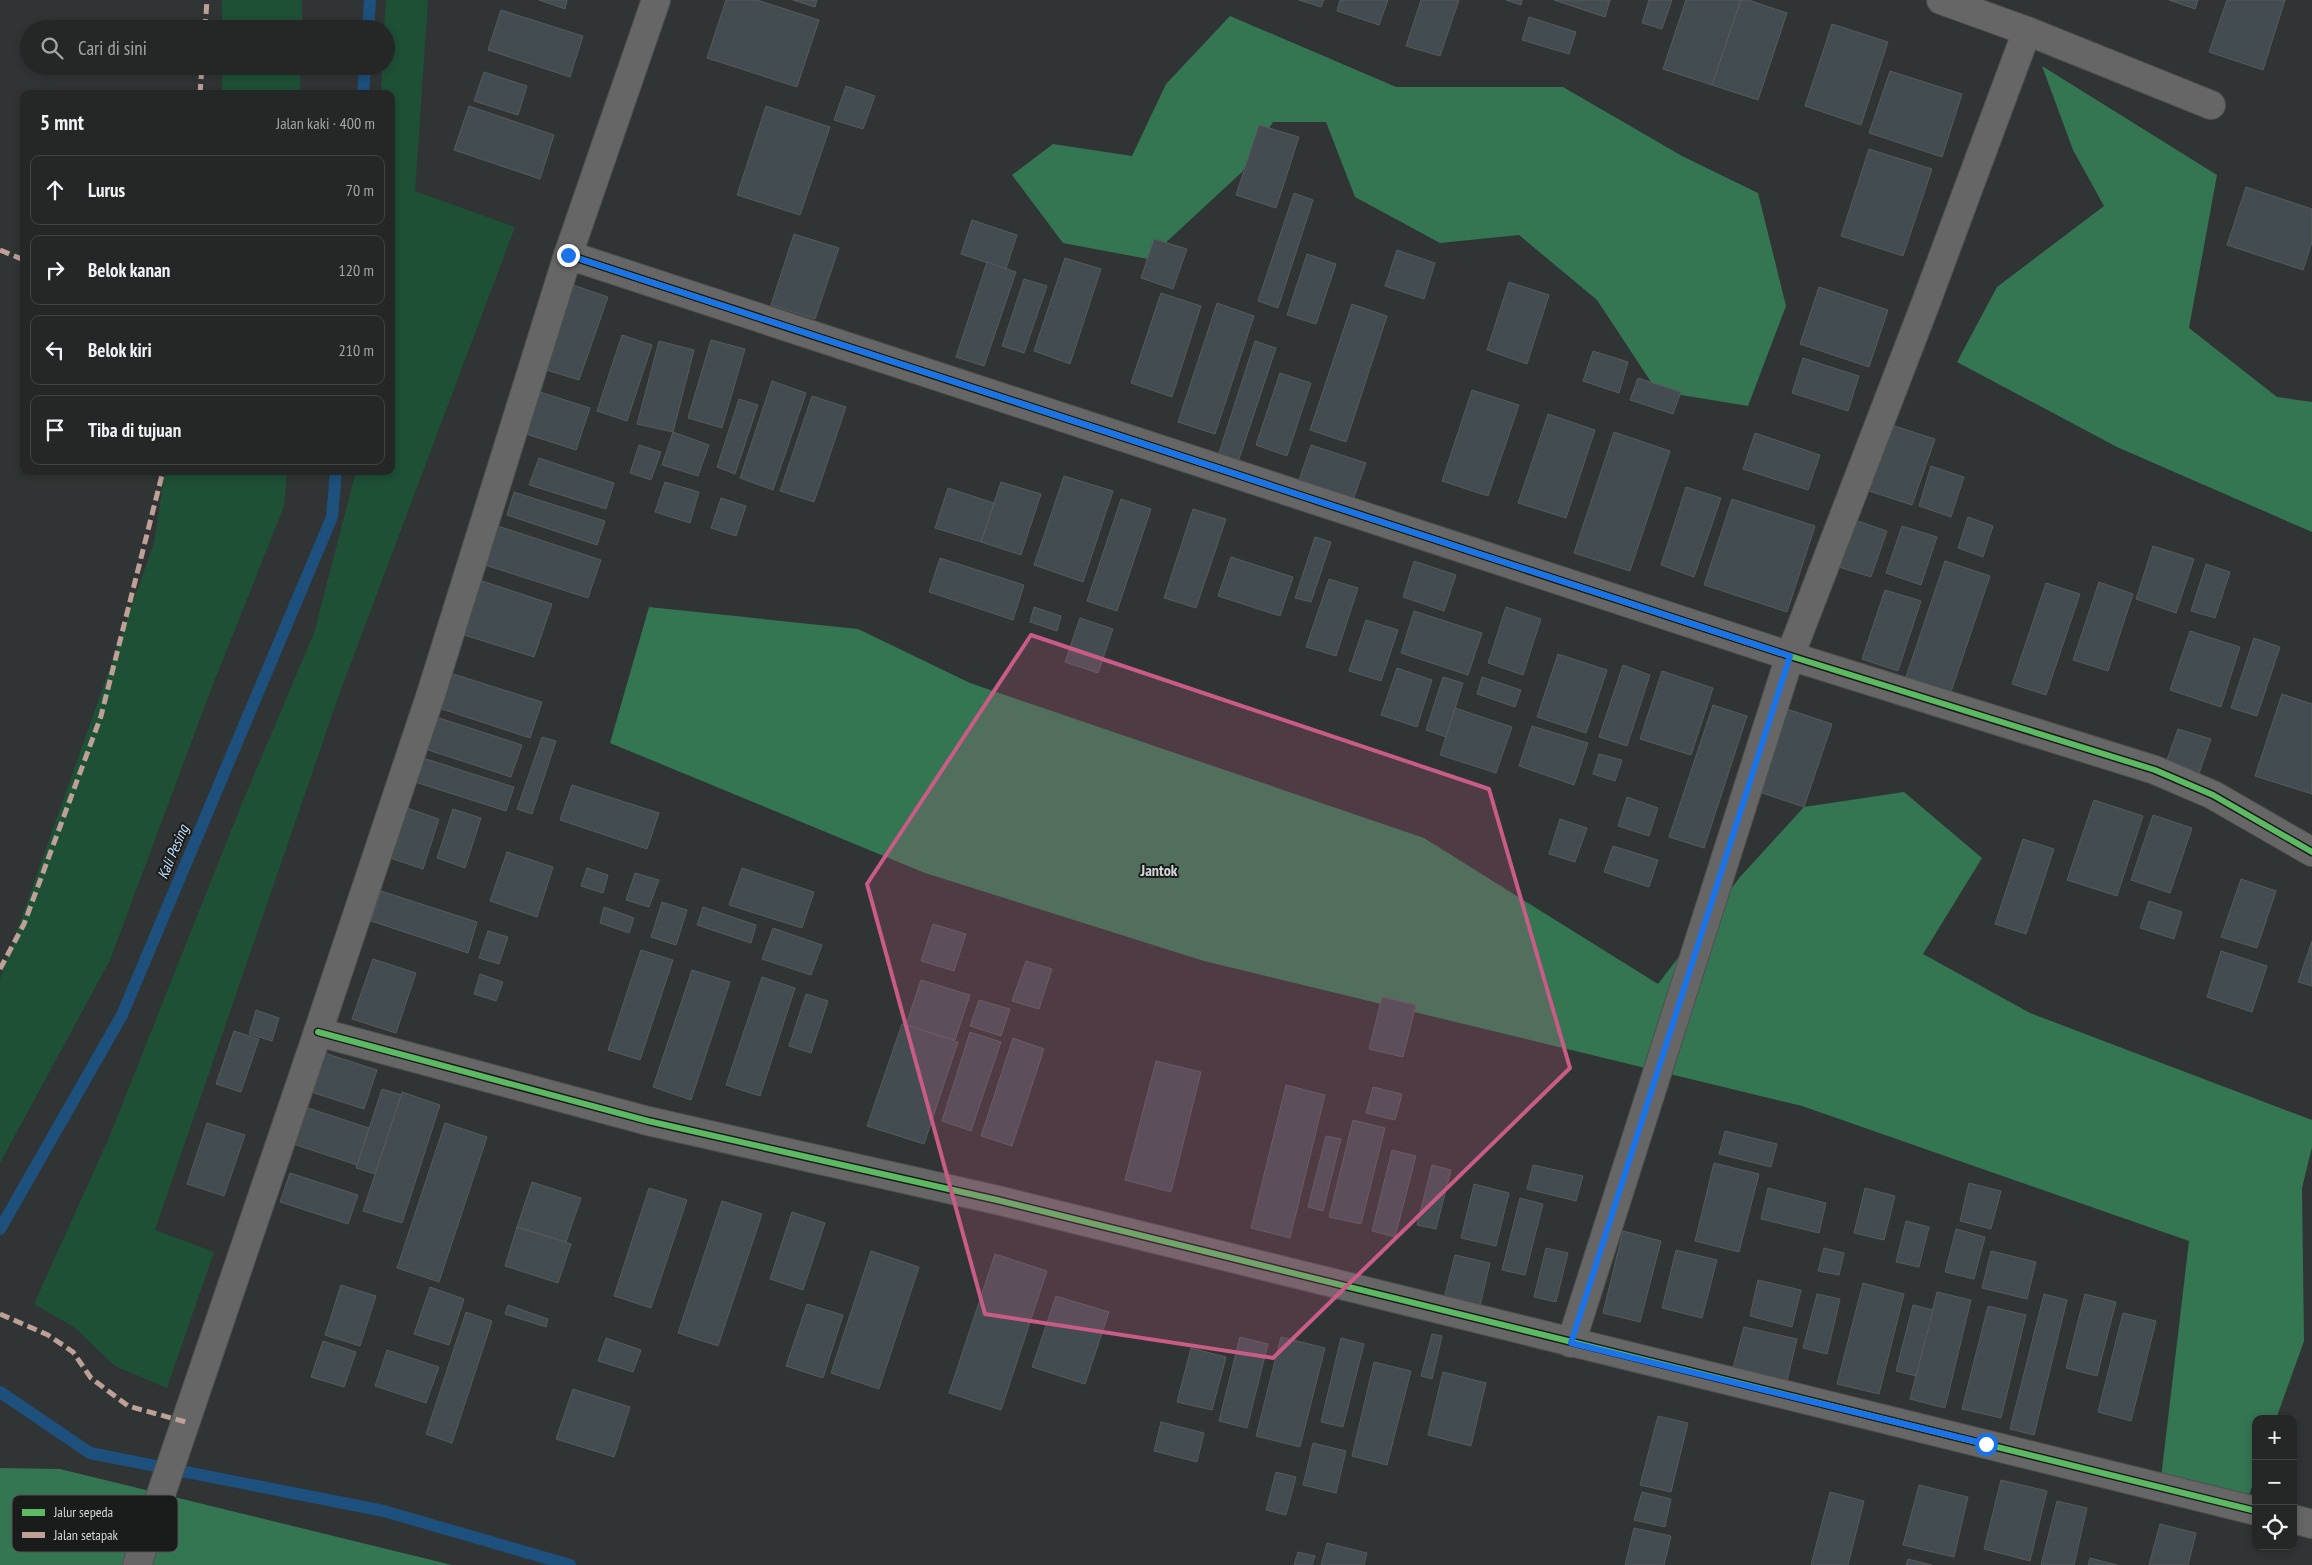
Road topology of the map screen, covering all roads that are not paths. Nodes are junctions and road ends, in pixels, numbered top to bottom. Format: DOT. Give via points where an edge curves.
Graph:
graph roads {
  1 [pos="656,0"];
  2 [pos="1941,0"];
  3 [pos="2027,32"];
  4 [pos="2211,105"];
  5 [pos="568,255"];
  6 [pos="1790,656"];
  7 [pos="2312,852"];
  8 [pos="318,1032"];
  9 [pos="1571,1343"];
  10 [pos="161,1495"];
  11 [pos="2252,1510"];
  12 [pos="2297,1520"];
  13 [pos="2312,1524"];
  14 [pos="141,1552"];
  15 [pos="137,1565"];
  1 -- 5 [label="street"];
  2 -- 3 [label="street"];
  3 -- 4 [label="street"];
  3 -- 6 [label="street"];
  5 -- 6 [label="street"];
  5 -- 8 [label="street" via="430,694"];
  6 -- 7 [label="street" via="2155,770 2213,796"];
  6 -- 9 [label="street"];
  8 -- 9 [label="street" via="648,1121 997,1200"];
  8 -- 10 [label="street"];
  9 -- 11 [label="street"];
  12 -- 13 [label="street"];
  14 -- 15 [label="street"];
}
